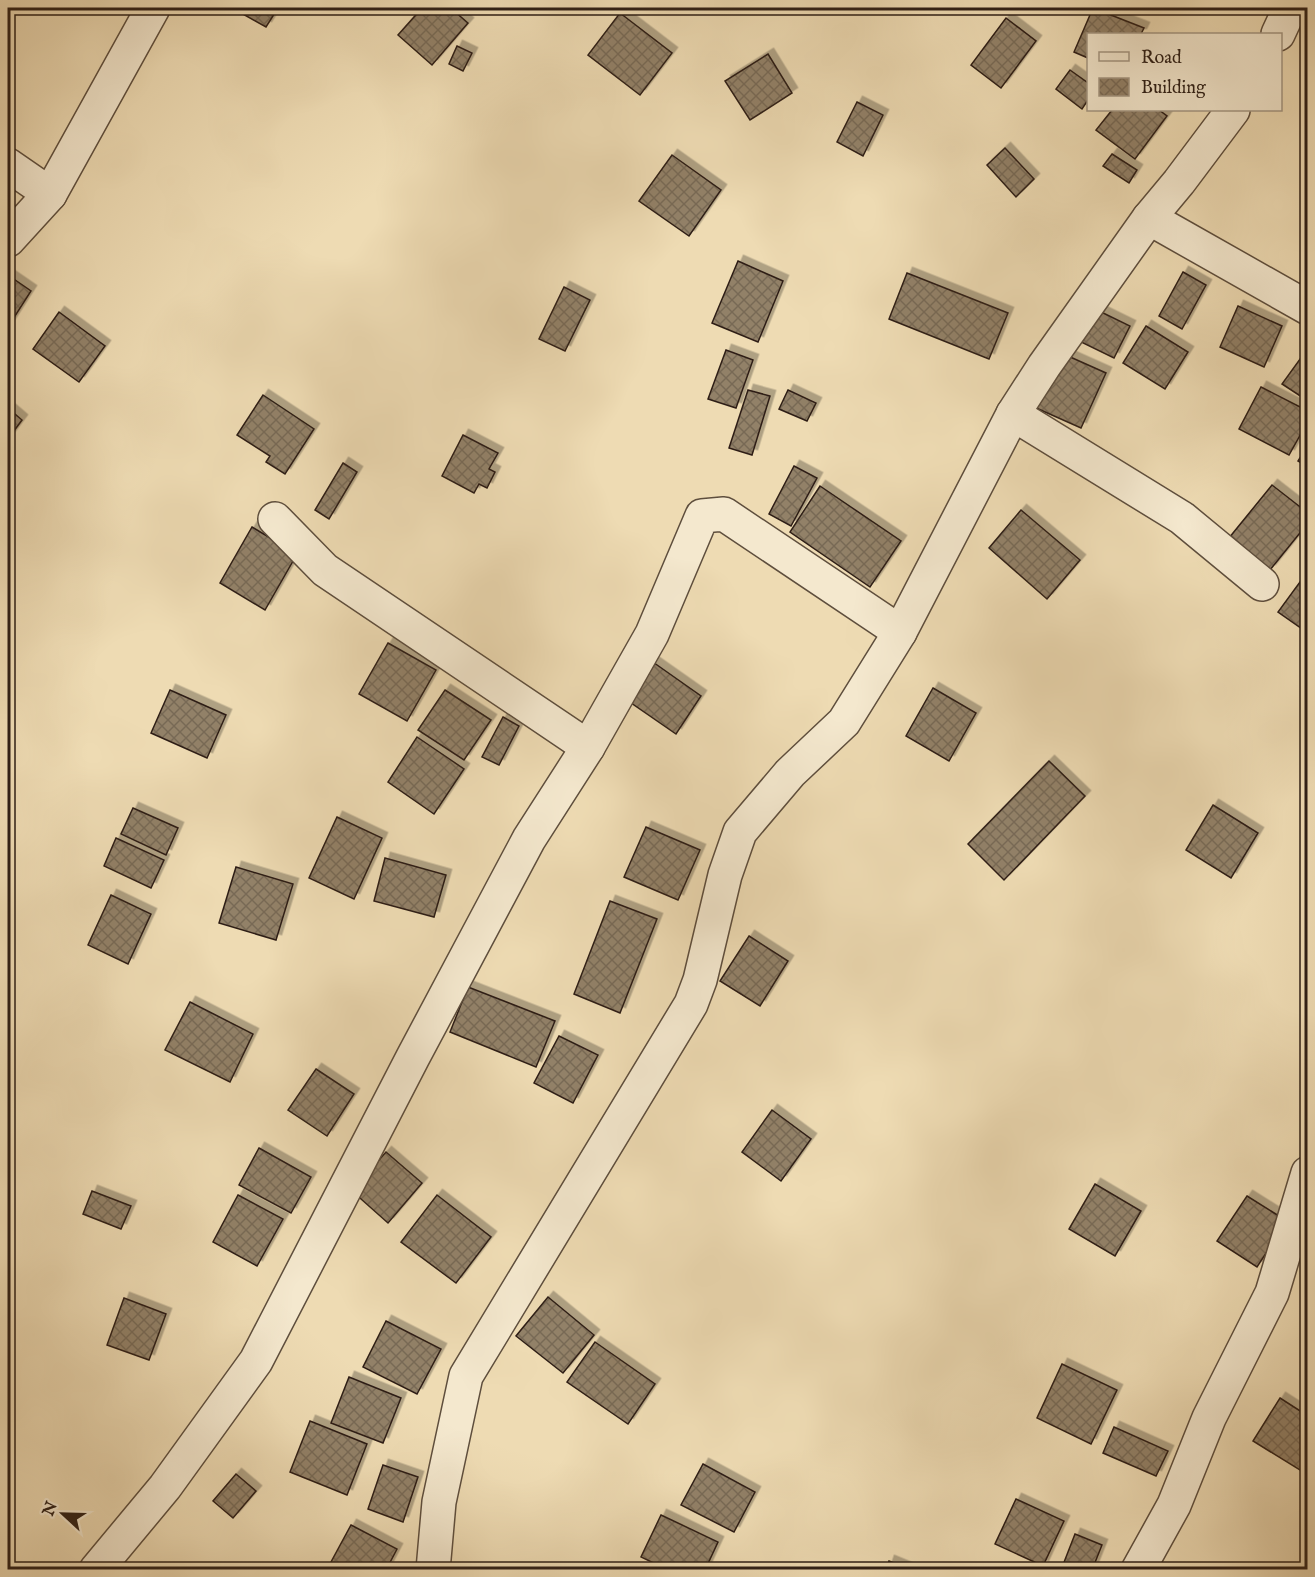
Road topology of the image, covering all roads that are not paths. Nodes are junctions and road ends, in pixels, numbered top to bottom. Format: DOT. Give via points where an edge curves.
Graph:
graph roads {
  1 [pos="153,8"];
  2 [pos="1290,8"];
  3 [pos="1278,33"];
  4 [pos="1232,111"];
  5 [pos="8,165"];
  6 [pos="50,194"];
  7 [pos="1149,218"];
  8 [pos="8,240"];
  9 [pos="1308,308"];
  10 [pos="1013,414"];
  11 [pos="275,519"];
  12 [pos="1262,584"];
  13 [pos="900,632"];
  14 [pos="588,747"];
  15 [pos="1308,1173"];
  16 [pos="1144,1568"];
  17 [pos="96,1569"];
  18 [pos="433,1569"];
  1 -- 6 [label="street"];
  2 -- 3 [label="street"];
  4 -- 7 [label="street"];
  5 -- 6 [label="street"];
  6 -- 8 [label="street"];
  7 -- 9 [label="street"];
  7 -- 10 [label="street"];
  10 -- 12 [label="street" via="1182,518"];
  10 -- 13 [label="street"];
  11 -- 14 [label="street" via="325,570"];
  13 -- 14 [label="street" via="724,514 702,516 651,634"];
  13 -- 18 [label="street" via="844,722 790,773 740,831 691,1004 466,1376 439,1502"];
  14 -- 17 [label="street" via="529,839 256,1361 165,1487"];
  15 -- 16 [label="street" via="1272,1293 1209,1418"];
}
